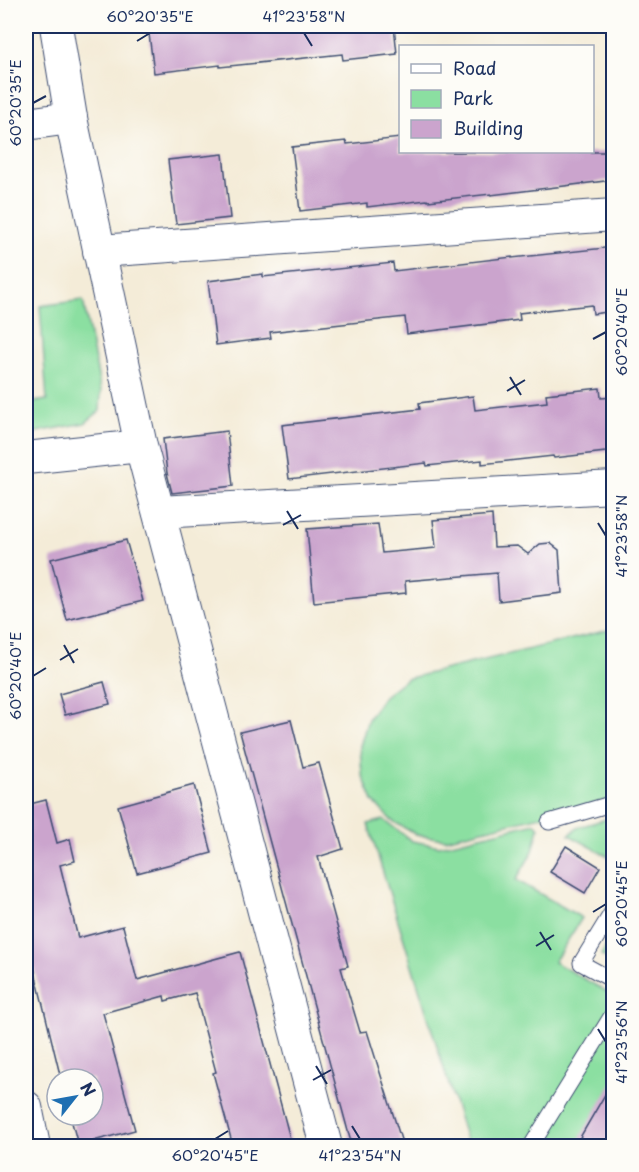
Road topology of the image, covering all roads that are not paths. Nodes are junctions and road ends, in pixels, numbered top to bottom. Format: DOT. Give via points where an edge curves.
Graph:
graph roads {
  1 [pos="56,26"];
  2 [pos="71,118"];
  3 [pos="26,124"];
  4 [pos="614,215"];
  5 [pos="99,251"];
  6 [pos="141,446"];
  7 [pos="26,458"];
  8 [pos="614,487"];
  9 [pos="159,512"];
  10 [pos="614,803"];
  11 [pos="549,822"];
  12 [pos="614,909"];
  13 [pos="614,981"];
  14 [pos="614,1012"];
  15 [pos="26,1107"];
  16 [pos="34,1146"];
  17 [pos="326,1146"];
  18 [pos="531,1146"];
  1 -- 2 [label="street"];
  2 -- 3 [label="street"];
  2 -- 5 [label="street"];
  4 -- 5 [label="street"];
  5 -- 6 [label="street"];
  6 -- 7 [label="street"];
  6 -- 9 [label="street"];
  8 -- 9 [label="street"];
  9 -- 17 [label="street"];
  10 -- 11 [label="lane"];
  12 -- 13 [label="lane" via="581,963"];
  14 -- 18 [label="lane"];
  15 -- 16 [label="street"];
}
